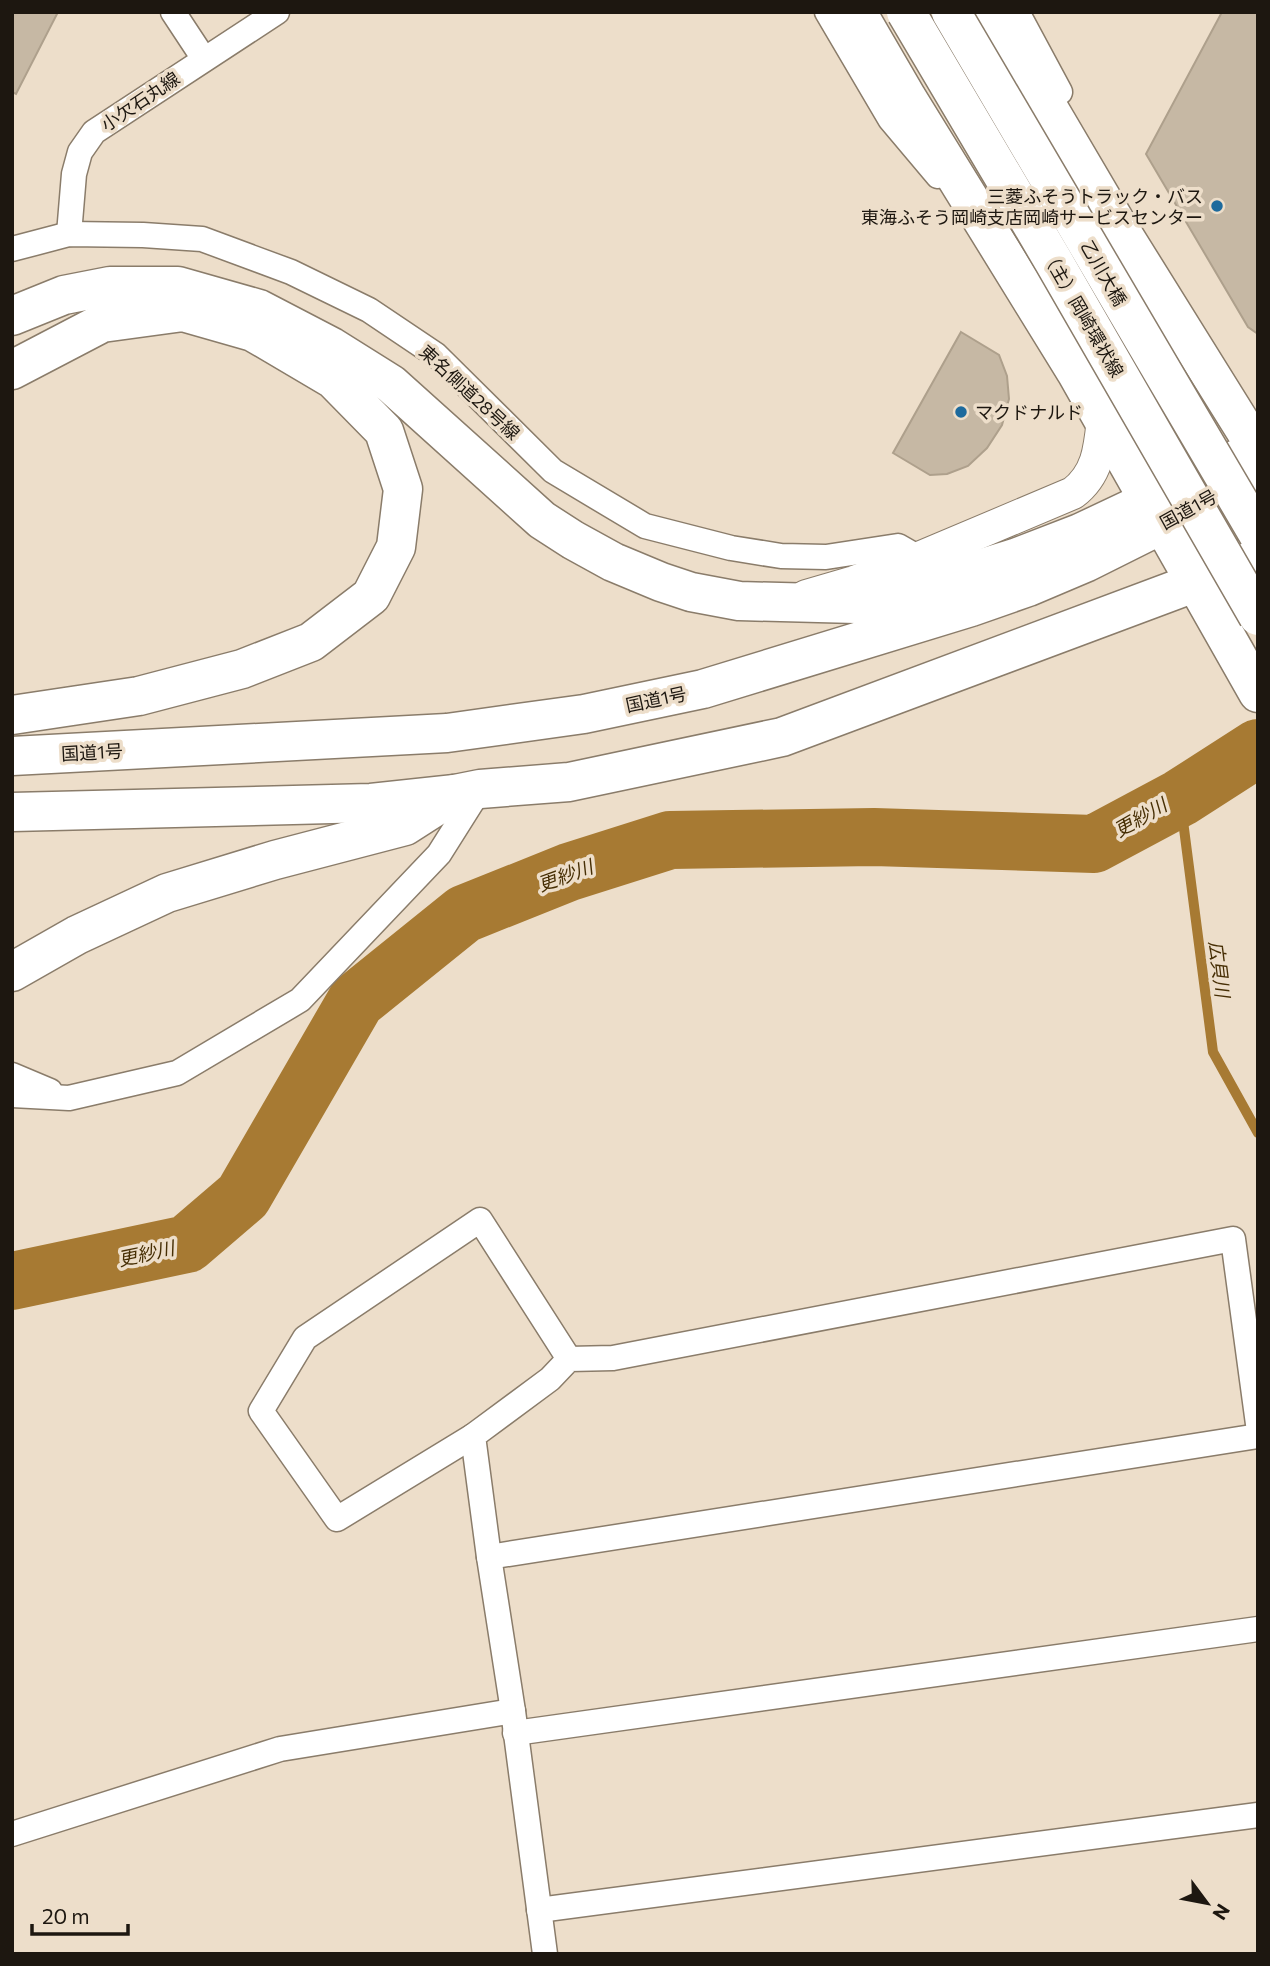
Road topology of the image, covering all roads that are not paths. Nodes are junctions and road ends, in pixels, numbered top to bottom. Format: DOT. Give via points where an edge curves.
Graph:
graph roads {
  1 [pos="173,12"];
  2 [pos="277,12"];
  3 [pos="827,12"];
  4 [pos="857,12"];
  5 [pos="906,12"];
  6 [pos="951,12"];
  7 [pos="1005,21"];
  8 [pos="204,59"];
  9 [pos="69,234"];
  10 [pos="12,249"];
  11 [pos="1006,257"];
  12 [pos="12,316"];
  13 [pos="12,370"];
  14 [pos="1103,419"];
  15 [pos="1257,455"];
  16 [pos="1156,512"];
  17 [pos="1258,534"];
  18 [pos="1258,552"];
  19 [pos="919,558"];
  20 [pos="1194,583"];
  21 [pos="780,603"];
  22 [pos="1258,616"];
  23 [pos="1258,693"];
  24 [pos="12,715"];
  25 [pos="12,756"];
  26 [pos="468,792"];
  27 [pos="12,812"];
  28 [pos="12,972"];
  29 [pos="12,1075"];
  30 [pos="12,1095"];
  31 [pos="69,1098"];
  32 [pos="569,1359"];
  33 [pos="1258,1424"];
  34 [pos="473,1436"];
  35 [pos="1258,1436"];
  36 [pos="489,1557"];
  37 [pos="1258,1629"];
  38 [pos="514,1722"];
  39 [pos="1258,1815"];
  40 [pos="12,1834"];
  41 [pos="539,1910"];
  42 [pos="545,1954"];
  1 -- 8 [label="street"];
  2 -- 8 [label="street, 小欠石丸線"];
  3 -- 11 [label="street" via="890,119"];
  4 -- 11 [label="main road"];
  5 -- 22 [label="main road, （主）岡崎環状線, bridge"];
  6 -- 17 [label="main road, 乙川大橋, bridge"];
  7 -- 15 [label="main road" via="1116,223"];
  8 -- 9 [label="street, 小欠石丸線" via="94,132 77,163"];
  9 -- 10 [label="street, 東名側道28号線"];
  9 -- 19 [label="street, 東名側道28号線" via="202,239 292,272 369,310 436,355 553,471 645,526 781,556 826,557 898,546"];
  11 -- 14 [label="main road"];
  12 -- 21 [label="main road" via="64,295 110,286 178,286 259,309 391,384 542,520 573,540 613,562 691,592"];
  13 -- 24 [label="main road" via="102,323 183,312 253,332 333,379 384,431 403,489 396,547 371,596 311,642 242,670 139,696"];
  14 -- 16 [label="main road"];
  14 -- 19 [label="street" via="1097,461 1084,484 1057,500"];
  15 -- 16 [label="main road"];
  16 -- 20 [label="main road"];
  16 -- 21 [label="main road" via="896,595 856,604"];
  16 -- 25 [label="main road, 国道1号" via="1087,562 971,607 703,689 584,714 447,733"];
  18 -- 20 [label="main road"];
  19 -- 21 [label="street"];
  20 -- 23 [label="main road"];
  20 -- 26 [label="main road" via="782,737 569,782"];
  26 -- 27 [label="main road" via="371,803"];
  26 -- 28 [label="main road" via="405,826 167,893"];
  26 -- 31 [label="street" via="439,854 300,1000 177,1073"];
  29 -- 31 [label="street"];
  30 -- 31 [label="street"];
  32 -- 33 [label="street" via="613,1358 1233,1239"];
  32 -- 34 [label="street" via="550,1379"];
  32 -- 34 [label="street" via="480,1220 306,1338 261,1411 337,1519"];
  34 -- 36 [label="street"];
  35 -- 36 [label="street"];
  36 -- 38 [label="street"];
  37 -- 38 [label="street"];
  38 -- 40 [label="street" via="280,1749"];
  38 -- 41 [label="street"];
  39 -- 41 [label="street"];
  41 -- 42 [label="street"];
}
